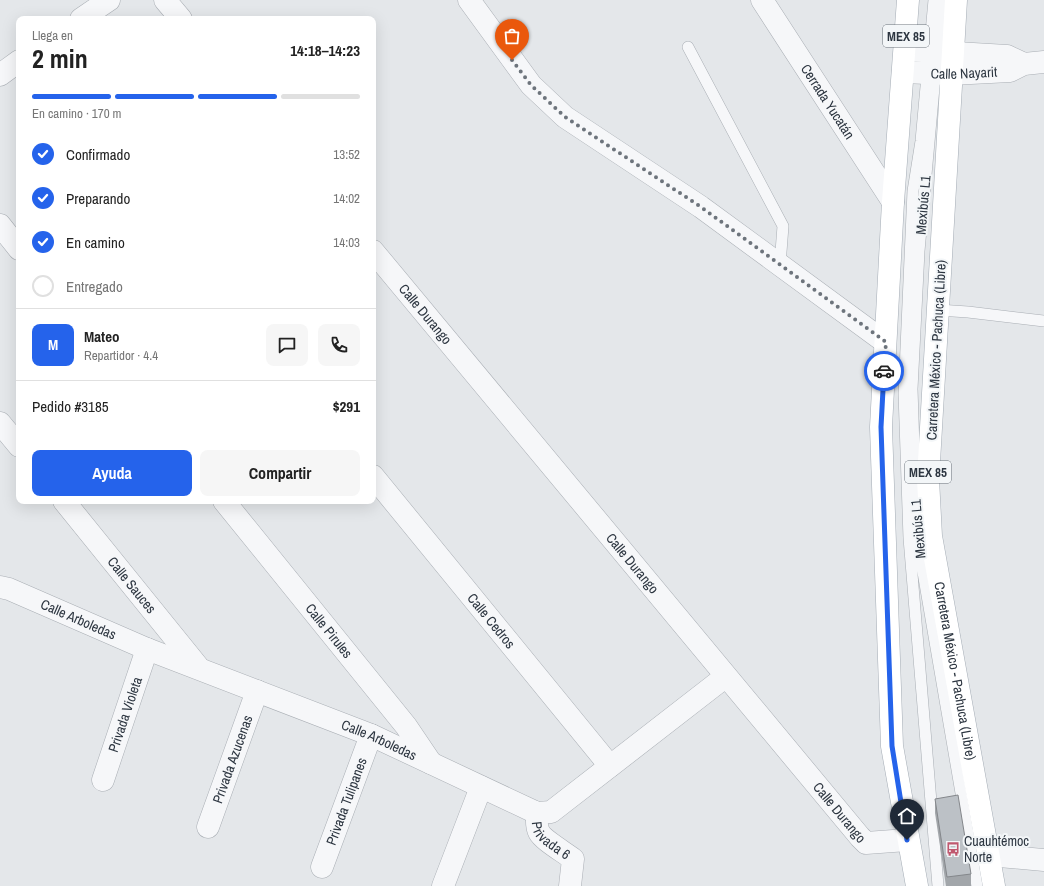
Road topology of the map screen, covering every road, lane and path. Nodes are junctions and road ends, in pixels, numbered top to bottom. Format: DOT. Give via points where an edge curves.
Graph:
graph roads {
  1 [pos="165,0"];
  2 [pos="469,0"];
  3 [pos="762,0"];
  4 [pos="908,0"];
  5 [pos="934,0"];
  6 [pos="942,0"];
  7 [pos="956,0"];
  8 [pos="100,2"];
  9 [pos="84,16"];
  10 [pos="178,16"];
  11 [pos="688,47"];
  12 [pos="904,50"];
  13 [pos="16,63"];
  14 [pos="1034,63"];
  15 [pos="939,64"];
  16 [pos="903,72"];
  17 [pos="0,75"];
  18 [pos="893,202"];
  19 [pos="0,225"];
  20 [pos="16,245"];
  21 [pos="376,255"];
  22 [pos="780,265"];
  23 [pos="938,310"];
  24 [pos="1044,321"];
  25 [pos="886,342"];
  26 [pos="0,422"];
  27 [pos="16,442"];
  28 [pos="376,480"];
  29 [pos="66,504"];
  30 [pos="226,504"];
  31 [pos="0,587"];
  32 [pos="148,649"];
  33 [pos="200,669"];
  34 [pos="725,677"];
  35 [pos="257,692"];
  36 [pos="371,735"];
  37 [pos="431,764"];
  38 [pos="610,766"];
  39 [pos="103,780"];
  40 [pos="481,787"];
  41 [pos="537,813"];
  42 [pos="208,827"];
  43 [pos="907,840"];
  44 [pos="988,855"];
  45 [pos="1044,860"];
  46 [pos="322,867"];
  47 [pos="442,886"];
  48 [pos="570,886"];
  49 [pos="917,886"];
  50 [pos="938,886"];
  51 [pos="977,886"];
  52 [pos="994,886"];
  1 -- 10 [label="street"];
  2 -- 22 [label="street" via="531,85 565,117 701,207"];
  3 -- 18 [label="street, Cerrada Yucatán"];
  4 -- 12 [label="main road, MEX 85"];
  5 -- 15 [label="lane, Mexibús L1"];
  6 -- 15 [label="lane, Mexibús L1"];
  7 -- 15 [label="main road, Carretera México - Pachuca (Libre) / MEX 85"];
  8 -- 9 [label="street"];
  11 -- 22 [label="lane" via="784,226"];
  12 -- 15 [label="street"];
  12 -- 16 [label="main road, MEX 85"];
  13 -- 17 [label="street"];
  14 -- 15 [label="street, Calle Nayarit" via="1010,71"];
  15 -- 16 [label="street, Calle Nayarit"];
  15 -- 23 [label="main road, Carretera México - Pachuca (Libre) / MEX 85"];
  15 -- 50 [label="lane, Mexibús L1" via="913,191 904,393 909,538"];
  15 -- 51 [label="lane, Mexibús L1" via="919,251 912,389 916,537"];
  16 -- 18 [label="main road, MEX 85"];
  18 -- 25 [label="main road, MEX 85"];
  19 -- 20 [label="street"];
  21 -- 34 [label="street, Calle Durango"];
  22 -- 25 [label="street"];
  23 -- 24 [label="lane"];
  23 -- 44 [label="main road, Carretera México - Pachuca (Libre) / MEX 85" via="928,479 931,536"];
  25 -- 43 [label="main road, MEX 85" via="881,427 892,746"];
  26 -- 27 [label="street"];
  28 -- 38 [label="street, Calle Cedros"];
  29 -- 33 [label="street, Calle Sauces"];
  30 -- 37 [label="street, Calle Pirules" via="406,726"];
  31 -- 32 [label="street, Calle Arboledas"];
  32 -- 33 [label="street, Calle Arboledas"];
  32 -- 39 [label="street, Privada Violeta"];
  33 -- 35 [label="street, Calle Arboledas"];
  34 -- 38 [label="street"];
  34 -- 43 [label="street, Calle Durango" via="866,843"];
  35 -- 36 [label="street, Calle Arboledas"];
  35 -- 42 [label="street, Privada Azucenas"];
  36 -- 37 [label="street, Calle Arboledas"];
  36 -- 46 [label="street, Privada Tulipanes"];
  37 -- 40 [label="street, Calle Arboledas"];
  38 -- 41 [label="street" via="551,812"];
  40 -- 41 [label="street, Calle Arboledas"];
  40 -- 47 [label="street"];
  41 -- 48 [label="street, Privada 6" via="538,831 544,840 573,859"];
  43 -- 49 [label="main road, MEX 85"];
  44 -- 45 [label="street"];
  44 -- 52 [label="main road, Carretera México - Pachuca (Libre) / MEX 85"];
}
